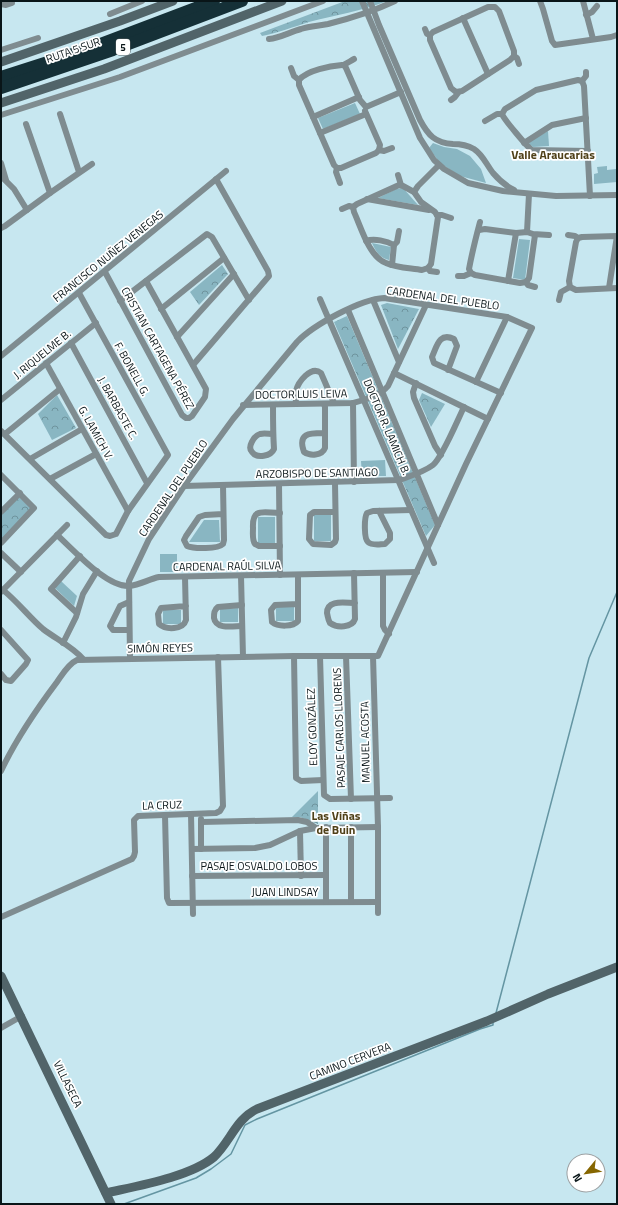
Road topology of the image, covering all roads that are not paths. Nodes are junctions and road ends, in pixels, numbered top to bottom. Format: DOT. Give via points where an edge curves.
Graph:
graph roads {
  1 [pos="142,1"];
  2 [pos="173,1"];
  3 [pos="214,1"];
  4 [pos="242,1"];
  5 [pos="282,1"];
  6 [pos="323,1"];
  7 [pos="362,1"];
  8 [pos="370,1"];
  9 [pos="395,1"];
  10 [pos="540,1"];
  11 [pos="582,1"];
  12 [pos="12,3"];
  13 [pos="1,4"];
  14 [pos="487,4"];
  15 [pos="597,6"];
  16 [pos="374,11"];
  17 [pos="366,13"];
  18 [pos="586,15"];
  19 [pos="463,18"];
  20 [pos="120,21"];
  21 [pos="425,29"];
  22 [pos="617,35"];
  23 [pos="430,36"];
  24 [pos="38,38"];
  25 [pos="269,39"];
  26 [pos="593,39"];
  27 [pos="1,50"];
  28 [pos="514,56"];
  29 [pos="354,59"];
  30 [pos="391,59"];
  31 [pos="1,62"];
  32 [pos="519,64"];
  33 [pos="344,65"];
  34 [pos="291,68"];
  35 [pos="586,72"];
  36 [pos="488,74"];
  37 [pos="1,77"];
  38 [pos="299,80"];
  39 [pos="582,81"];
  40 [pos="1,88"];
  41 [pos="401,92"];
  42 [pos="458,93"];
  43 [pos="358,97"];
  44 [pos="451,100"];
  45 [pos="1,103"];
  46 [pos="366,107"];
  47 [pos="60,114"];
  48 [pos="366,114"];
  49 [pos="502,114"];
  50 [pos="1,115"];
  51 [pos="313,117"];
  52 [pos="586,118"];
  53 [pos="486,121"];
  54 [pos="26,124"];
  55 [pos="320,133"];
  56 [pos="433,138"];
  57 [pos="524,143"];
  58 [pos="425,146"];
  59 [pos="392,148"];
  60 [pos="380,150"];
  61 [pos="588,151"];
  62 [pos="1,163"];
  63 [pos="92,164"];
  64 [pos="439,165"];
  65 [pos="337,168"];
  66 [pos="226,171"];
  67 [pos="79,172"];
  68 [pos="398,175"];
  69 [pos="495,175"];
  70 [pos="3,178"];
  71 [pos="216,179"];
  72 [pos="340,183"];
  73 [pos="401,185"];
  74 [pos="489,189"];
  75 [pos="414,192"];
  76 [pos="518,192"];
  77 [pos="50,193"];
  78 [pos="378,194"];
  79 [pos="529,194"];
  80 [pos="617,195"];
  81 [pos="590,196"];
  82 [pos="366,199"];
  83 [pos="378,201"];
  84 [pos="420,206"];
  85 [pos="353,207"];
  86 [pos="342,209"];
  87 [pos="27,210"];
  88 [pos="437,215"];
  89 [pos="451,218"];
  90 [pos="480,222"];
  91 [pos="1,228"];
  92 [pos="479,230"];
  93 [pos="399,231"];
  94 [pos="527,232"];
  95 [pos="516,233"];
  96 [pos="535,235"];
  97 [pos="549,235"];
  98 [pos="568,235"];
  99 [pos="617,236"];
  100 [pos="578,238"];
  101 [pos="366,241"];
  102 [pos="394,245"];
  103 [pos="224,258"];
  104 [pos="392,265"];
  105 [pos="428,268"];
  106 [pos="104,272"];
  107 [pos="437,272"];
  108 [pos="471,273"];
  109 [pos="234,274"];
  110 [pos="458,276"];
  111 [pos="146,281"];
  112 [pos="508,281"];
  113 [pos="526,282"];
  114 [pos="535,287"];
  115 [pos="570,287"];
  116 [pos="609,288"];
  117 [pos="617,288"];
  118 [pos="79,293"];
  119 [pos="320,299"];
  120 [pos="249,300"];
  121 [pos="374,300"];
  122 [pos="560,300"];
  123 [pos="120,301"];
  124 [pos="426,305"];
  125 [pos="161,308"];
  126 [pos="348,310"];
  127 [pos="506,317"];
  128 [pos="329,319"];
  129 [pos="96,323"];
  130 [pos="177,337"];
  131 [pos="71,343"];
  132 [pos="1,356"];
  133 [pos="399,362"];
  134 [pos="46,363"];
  135 [pos="193,365"];
  136 [pos="448,370"];
  137 [pos="394,373"];
  138 [pos="476,382"];
  139 [pos="416,383"];
  140 [pos="60,389"];
  141 [pos="382,392"];
  142 [pos="501,393"];
  143 [pos="1,400"];
  144 [pos="364,400"];
  145 [pos="353,403"];
  146 [pos="296,404"];
  147 [pos="324,404"];
  148 [pos="334,404"];
  149 [pos="273,405"];
  150 [pos="243,406"];
  151 [pos="464,406"];
  152 [pos="488,419"];
  153 [pos="82,429"];
  154 [pos="3,432"];
  155 [pos="325,433"];
  156 [pos="274,434"];
  157 [pos="96,454"];
  158 [pos="441,455"];
  159 [pos="30,459"];
  160 [pos="417,474"];
  161 [pos="1,475"];
  162 [pos="50,479"];
  163 [pos="399,480"];
  164 [pos="354,482"];
  165 [pos="147,483"];
  166 [pos="335,483"];
  167 [pos="279,484"];
  168 [pos="223,485"];
  169 [pos="184,486"];
  170 [pos="20,493"];
  171 [pos="412,510"];
  172 [pos="128,511"];
  173 [pos="380,511"];
  174 [pos="1,512"];
  175 [pos="335,512"];
  176 [pos="280,513"];
  177 [pos="223,514"];
  178 [pos="67,525"];
  179 [pos="438,525"];
  180 [pos="57,535"];
  181 [pos="1,543"];
  182 [pos="280,546"];
  183 [pos="428,548"];
  184 [pos="1,553"];
  185 [pos="80,556"];
  186 [pos="434,563"];
  187 [pos="97,571"];
  188 [pos="21,572"];
  189 [pos="417,572"];
  190 [pos="383,573"];
  191 [pos="354,574"];
  192 [pos="280,575"];
  193 [pos="298,575"];
  194 [pos="241,576"];
  195 [pos="185,577"];
  196 [pos="129,586"];
  197 [pos="2,591"];
  198 [pos="129,602"];
  199 [pos="355,603"];
  200 [pos="298,604"];
  201 [pos="242,605"];
  202 [pos="186,606"];
  203 [pos="77,613"];
  204 [pos="242,626"];
  205 [pos="129,630"];
  206 [pos="2,632"];
  207 [pos="389,634"];
  208 [pos="63,643"];
  209 [pos="243,656"];
  210 [pos="294,656"];
  211 [pos="320,656"];
  212 [pos="346,656"];
  213 [pos="376,656"];
  214 [pos="218,657"];
  215 [pos="130,658"];
  216 [pos="83,659"];
  217 [pos="1,674"];
  218 [pos="1,771"];
  219 [pos="323,780"];
  220 [pos="377,798"];
  221 [pos="390,798"];
  222 [pos="351,799"];
  223 [pos="191,814"];
  224 [pos="201,814"];
  225 [pos="165,815"];
  226 [pos="201,822"];
  227 [pos="378,826"];
  228 [pos="326,827"];
  229 [pos="351,827"];
  230 [pos="316,828"];
  231 [pos="300,832"];
  232 [pos="192,849"];
  233 [pos="202,849"];
  234 [pos="326,875"];
  235 [pos="192,876"];
  236 [pos="300,876"];
  237 [pos="193,902"];
  238 [pos="326,902"];
  239 [pos="351,902"];
  240 [pos="378,902"];
  241 [pos="378,913"];
  242 [pos="193,914"];
  243 [pos="1,917"];
  244 [pos="617,967"];
  245 [pos="1,976"];
  246 [pos="22,1016"];
  247 [pos="1,1028"];
  248 [pos="106,1193"];
  249 [pos="111,1204"];
  1 -- 20 [label="street" via="113,12"];
  2 -- 20 [label="street"];
  3 -- 37 [label="highway, RUTA 5 SUR / 5" via="79,52"];
  4 -- 40 [label="highway, RUTA 5 SUR / 5" via="106,53"];
  5 -- 45 [label="street" via="104,69"];
  6 -- 50 [label="street" via="120,77"];
  7 -- 17 [label="street"];
  8 -- 16 [label="street"];
  9 -- 16 [label="street"];
  10 -- 26 [label="street" via="554,44"];
  11 -- 18 [label="street"];
  12 -- 13 [label="street"];
  14 -- 19 [label="street"];
  14 -- 28 [label="street" via="499,11"];
  15 -- 18 [label="street"];
  16 -- 17 [label="street"];
  16 -- 30 [label="street"];
  17 -- 25 [label="street" via="301,28"];
  17 -- 30 [label="street"];
  18 -- 26 [label="street"];
  19 -- 23 [label="street" via="433,32"];
  19 -- 36 [label="street"];
  20 -- 31 [label="street"];
  21 -- 23 [label="street"];
  22 -- 26 [label="street"];
  23 -- 42 [label="street" via="451,88"];
  24 -- 27 [label="street"];
  28 -- 32 [label="street"];
  28 -- 36 [label="street"];
  29 -- 33 [label="street"];
  30 -- 41 [label="street"];
  30 -- 56 [label="street" via="420,120"];
  33 -- 38 [label="street" via="320,69"];
  33 -- 43 [label="street"];
  34 -- 38 [label="street"];
  35 -- 39 [label="street"];
  36 -- 42 [label="street"];
  38 -- 51 [label="street"];
  39 -- 49 [label="street" via="536,90 505,109"];
  39 -- 52 [label="street"];
  41 -- 46 [label="street"];
  41 -- 58 [label="street"];
  42 -- 44 [label="street"];
  43 -- 46 [label="street"];
  43 -- 51 [label="street"];
  46 -- 48 [label="street"];
  47 -- 67 [label="street"];
  48 -- 55 [label="street"];
  48 -- 60 [label="street"];
  49 -- 53 [label="street" via="497,114"];
  49 -- 57 [label="street"];
  51 -- 55 [label="street"];
  52 -- 57 [label="street" via="552,125"];
  52 -- 61 [label="street"];
  54 -- 77 [label="street"];
  55 -- 65 [label="street"];
  56 -- 58 [label="street"];
  56 -- 69 [label="street" via="474,149"];
  57 -- 61 [label="street" via="534,150"];
  58 -- 64 [label="street"];
  59 -- 60 [label="street"];
  60 -- 65 [label="street"];
  61 -- 81 [label="street"];
  62 -- 70 [label="street"];
  63 -- 67 [label="street"];
  64 -- 74 [label="street" via="462,180"];
  64 -- 75 [label="street"];
  65 -- 72 [label="street"];
  66 -- 71 [label="street, FRANCISCO NUÑEZ VENEGAS"];
  67 -- 77 [label="street"];
  68 -- 73 [label="street"];
  69 -- 74 [label="street" via="494,184"];
  69 -- 76 [label="street" via="505,185"];
  70 -- 87 [label="street" via="14,189"];
  71 -- 106 [label="street, FRANCISCO NUÑEZ VENEGAS"];
  71 -- 120 [label="street" via="268,271 269,276"];
  73 -- 75 [label="street"];
  73 -- 78 [label="street"];
  74 -- 76 [label="street"];
  75 -- 84 [label="street"];
  76 -- 79 [label="street"];
  77 -- 87 [label="street"];
  78 -- 82 [label="street"];
  78 -- 83 [label="street"];
  79 -- 81 [label="street"];
  79 -- 94 [label="street"];
  80 -- 81 [label="street"];
  82 -- 83 [label="street"];
  82 -- 85 [label="street"];
  83 -- 84 [label="street"];
  84 -- 88 [label="street"];
  85 -- 86 [label="street"];
  85 -- 101 [label="street"];
  87 -- 91 [label="street"];
  88 -- 89 [label="street"];
  88 -- 105 [label="street" via="431,264"];
  90 -- 92 [label="street"];
  92 -- 95 [label="street"];
  92 -- 108 [label="street" via="470,267"];
  93 -- 102 [label="street"];
  94 -- 95 [label="street"];
  94 -- 96 [label="street"];
  95 -- 112 [label="street"];
  96 -- 97 [label="street"];
  96 -- 113 [label="street" via="529,278"];
  98 -- 100 [label="street"];
  99 -- 100 [label="street"];
  99 -- 116 [label="street"];
  100 -- 115 [label="street"];
  101 -- 102 [label="street"];
  101 -- 104 [label="street" via="376,257"];
  102 -- 104 [label="street"];
  103 -- 109 [label="street"];
  103 -- 111 [label="street" via="211,236 206,235"];
  103 -- 125 [label="street"];
  104 -- 105 [label="street" via="422,270"];
  105 -- 107 [label="street"];
  106 -- 118 [label="street, FRANCISCO NUÑEZ VENEGAS"];
  106 -- 123 [label="street, CRISTIAN CARTAGENA PÉREZ"];
  108 -- 110 [label="street"];
  108 -- 112 [label="street" via="475,276"];
  109 -- 120 [label="street"];
  109 -- 130 [label="street"];
  111 -- 123 [label="street"];
  111 -- 125 [label="street, CRISTIAN CARTAGENA PÉREZ"];
  112 -- 113 [label="street"];
  113 -- 114 [label="street" via="528,286"];
  115 -- 116 [label="street" via="576,290"];
  115 -- 122 [label="street" via="561,292"];
  116 -- 117 [label="street"];
  118 -- 129 [label="street, F. BONELL G."];
  118 -- 132 [label="street, FRANCISCO NUÑEZ VENEGAS"];
  119 -- 128 [label="street, DOCTOR R. LAMICH B."];
  120 -- 135 [label="street"];
  121 -- 124 [label="street, CARDENAL DEL PUEBLO" via="388,299"];
  121 -- 126 [label="street, CARDENAL DEL PUEBLO"];
  121 -- 133 [label="street"];
  123 -- 135 [label="street, CRISTIAN CARTAGENA PÉREZ" via="182,415 187,418 192,416 206,393"];
  124 -- 127 [label="street, CARDENAL DEL PUEBLO"];
  124 -- 133 [label="street"];
  125 -- 130 [label="street, CRISTIAN CARTAGENA PÉREZ"];
  126 -- 128 [label="street, CARDENAL DEL PUEBLO"];
  126 -- 141 [label="street, DOCTOR R. LAMICH B."];
  127 -- 138 [label="street"];
  127 -- 142 [label="street, CARDENAL DEL PUEBLO" via="532,328"];
  128 -- 144 [label="street, DOCTOR R. LAMICH B."];
  128 -- 150 [label="street, CARDENAL DEL PUEBLO" via="301,338"];
  129 -- 131 [label="street, J. RIQUELME B."];
  129 -- 165 [label="street, F. BONELL G." via="168,455"];
  130 -- 135 [label="street, CRISTIAN CARTAGENA PÉREZ"];
  131 -- 134 [label="street, J. RIQUELME B."];
  131 -- 165 [label="street, J. BARBASTE C."];
  133 -- 137 [label="street"];
  134 -- 140 [label="street, G. LAMICH V."];
  134 -- 143 [label="street, J. RIQUELME B."];
  136 -- 136 [label="street" via="434,363 432,359 440,340 445,337 454,339 457,346"];
  136 -- 138 [label="street"];
  137 -- 139 [label="street"];
  137 -- 141 [label="street"];
  138 -- 142 [label="street"];
  139 -- 151 [label="street"];
  139 -- 158 [label="street" via="414,398"];
  140 -- 153 [label="street, G. LAMICH V."];
  140 -- 154 [label="street"];
  141 -- 144 [label="street, DOCTOR LUIS LEIVA"];
  141 -- 160 [label="street, DOCTOR R. LAMICH B."];
  142 -- 152 [label="street, CARDENAL DEL PUEBLO"];
  144 -- 145 [label="street, DOCTOR LUIS LEIVA"];
  144 -- 163 [label="street, DOCTOR R. LAMICH B."];
  145 -- 148 [label="street, DOCTOR LUIS LEIVA"];
  145 -- 164 [label="street"];
  146 -- 147 [label="street, DOCTOR LUIS LEIVA"];
  146 -- 148 [label="street" via="298,386 314,370 321,373"];
  146 -- 149 [label="street, DOCTOR LUIS LEIVA"];
  147 -- 148 [label="street, DOCTOR LUIS LEIVA"];
  147 -- 155 [label="street"];
  149 -- 150 [label="street, DOCTOR LUIS LEIVA"];
  149 -- 156 [label="street"];
  150 -- 169 [label="street, CARDENAL DEL PUEBLO"];
  151 -- 152 [label="street"];
  151 -- 158 [label="street"];
  152 -- 179 [label="street, CARDENAL DEL PUEBLO"];
  153 -- 157 [label="street, G. LAMICH V."];
  153 -- 159 [label="street"];
  154 -- 159 [label="street"];
  155 -- 155 [label="street" via="323,452 304,452 302,440 305,435"];
  156 -- 156 [label="street" via="272,453 252,453 250,446 256,436"];
  157 -- 162 [label="street"];
  157 -- 172 [label="street, G. LAMICH V."];
  158 -- 160 [label="street, ARZOBISPO DE SANTIAGO" via="434,464"];
  159 -- 162 [label="street"];
  160 -- 163 [label="street, ARZOBISPO DE SANTIAGO"];
  160 -- 179 [label="street, DOCTOR R. LAMICH B."];
  161 -- 170 [label="street"];
  162 -- 172 [label="street" via="106,534 116,534"];
  163 -- 164 [label="street, ARZOBISPO DE SANTIAGO"];
  163 -- 171 [label="street, DOCTOR R. LAMICH B."];
  164 -- 166 [label="street, ARZOBISPO DE SANTIAGO"];
  165 -- 172 [label="street"];
  166 -- 167 [label="street, ARZOBISPO DE SANTIAGO"];
  166 -- 175 [label="street"];
  167 -- 168 [label="street, ARZOBISPO DE SANTIAGO"];
  167 -- 176 [label="street"];
  168 -- 169 [label="street, ARZOBISPO DE SANTIAGO"];
  168 -- 177 [label="street"];
  169 -- 196 [label="street, CARDENAL DEL PUEBLO" via="149,539 131,576"];
  170 -- 174 [label="street"];
  170 -- 181 [label="street" via="34,508"];
  171 -- 173 [label="street"];
  171 -- 183 [label="street, DOCTOR R. LAMICH B."];
  173 -- 173 [label="street" via="369,512 365,517 366,538 371,544 385,544 390,539 390,533"];
  175 -- 175 [label="street" via="335,542 331,545 313,544 309,539 310,515 314,512"];
  176 -- 182 [label="street"];
  176 -- 182 [label="street" via="258,513 252,520 255,544"];
  177 -- 177 [label="street" via="222,546 187,546 185,538 199,517"];
  178 -- 180 [label="street"];
  179 -- 183 [label="street, CARDENAL DEL PUEBLO"];
  180 -- 185 [label="street"];
  180 -- 188 [label="street"];
  182 -- 192 [label="street"];
  183 -- 186 [label="street, DOCTOR R. LAMICH B."];
  183 -- 189 [label="street, CARDENAL DEL PUEBLO"];
  184 -- 188 [label="street"];
  185 -- 187 [label="street"];
  185 -- 203 [label="street" via="51,589"];
  187 -- 196 [label="street" via="113,583"];
  187 -- 203 [label="street" via="83,594"];
  188 -- 197 [label="street"];
  189 -- 190 [label="street, CARDENAL RAÚL SILVA"];
  189 -- 207 [label="street, CARDENAL DEL PUEBLO"];
  190 -- 191 [label="street, CARDENAL RAÚL SILVA"];
  190 -- 207 [label="street" via="383,626"];
  191 -- 193 [label="street, CARDENAL RAÚL SILVA"];
  191 -- 199 [label="street"];
  192 -- 193 [label="street, CARDENAL RAÚL SILVA"];
  192 -- 194 [label="street, CARDENAL RAÚL SILVA"];
  193 -- 200 [label="street"];
  194 -- 195 [label="street, CARDENAL RAÚL SILVA"];
  194 -- 201 [label="street"];
  195 -- 196 [label="street, CARDENAL RAÚL SILVA" via="156,578"];
  195 -- 202 [label="street"];
  196 -- 198 [label="street, CARDENAL DEL PUEBLO"];
  197 -- 208 [label="street" via="42,628"];
  198 -- 205 [label="street, CARDENAL DEL PUEBLO"];
  198 -- 205 [label="street" via="120,606 110,626 113,630"];
  199 -- 199 [label="street" via="353,624 348,626 330,623 327,610 330,605"];
  200 -- 200 [label="street" via="296,624 277,625 272,622 271,612 275,605"];
  201 -- 204 [label="street"];
  201 -- 204 [label="street" via="220,606 214,613 218,625"];
  202 -- 202 [label="street" via="186,622 183,626 165,628 159,624 158,614 161,608"];
  203 -- 208 [label="street"];
  204 -- 209 [label="street"];
  205 -- 215 [label="street, CARDENAL DEL PUEBLO"];
  206 -- 217 [label="street" via="28,660 12,681 7,681"];
  207 -- 213 [label="street, CARDENAL DEL PUEBLO"];
  208 -- 216 [label="street"];
  209 -- 210 [label="street, SIMÓN REYES"];
  209 -- 214 [label="street, SIMÓN REYES"];
  210 -- 211 [label="street, SIMÓN REYES"];
  210 -- 219 [label="street" via="296,778 300,781"];
  211 -- 212 [label="street, SIMÓN REYES"];
  211 -- 219 [label="street, ELOY GONZÁLEZ"];
  212 -- 213 [label="street, SIMÓN REYES"];
  212 -- 222 [label="street, PASAJE CARLOS LLORENS"];
  213 -- 220 [label="street, MANUEL ACOSTA"];
  214 -- 215 [label="street, SIMÓN REYES"];
  214 -- 224 [label="street, LA CRUZ" via="222,806 218,813"];
  215 -- 216 [label="street, SIMÓN REYES"];
  216 -- 218 [label="street" via="71,664 41,704"];
  219 -- 222 [label="street, ELOY GONZÁLEZ" via="323,792 326,797"];
  220 -- 221 [label="street"];
  220 -- 222 [label="street"];
  220 -- 227 [label="street, MANUEL ACOSTA"];
  223 -- 224 [label="street, LA CRUZ"];
  223 -- 225 [label="street, LA CRUZ"];
  223 -- 232 [label="street"];
  224 -- 226 [label="street"];
  225 -- 237 [label="street, JUAN LINDSAY" via="167,900 172,904"];
  225 -- 243 [label="street, LA CRUZ" via="136,816 135,854 132,859"];
  226 -- 230 [label="street" via="294,819"];
  226 -- 233 [label="street"];
  227 -- 229 [label="street"];
  227 -- 240 [label="street, MANUEL ACOSTA"];
  228 -- 229 [label="street"];
  228 -- 230 [label="street"];
  228 -- 234 [label="street"];
  229 -- 239 [label="street"];
  230 -- 231 [label="street"];
  231 -- 233 [label="street" via="270,845 255,848"];
  231 -- 236 [label="street"];
  232 -- 233 [label="street"];
  232 -- 235 [label="street"];
  234 -- 236 [label="street, PASAJE OSVALDO LOBOS"];
  234 -- 238 [label="street"];
  235 -- 236 [label="street, PASAJE OSVALDO LOBOS"];
  235 -- 237 [label="street"];
  237 -- 238 [label="street, JUAN LINDSAY"];
  237 -- 242 [label="street"];
  238 -- 239 [label="street, JUAN LINDSAY"];
  239 -- 240 [label="street, JUAN LINDSAY"];
  240 -- 241 [label="street, MANUEL ACOSTA"];
  244 -- 248 [label="street, CAMINO CERVERA" via="494,1018 257,1109 242,1120 221,1149 204,1164 178,1175"];
  245 -- 246 [label="street, VILLASECA" via="6,992"];
  246 -- 247 [label="street"];
  246 -- 248 [label="street, VILLASECA"];
  248 -- 249 [label="street, VILLASECA"];
}
